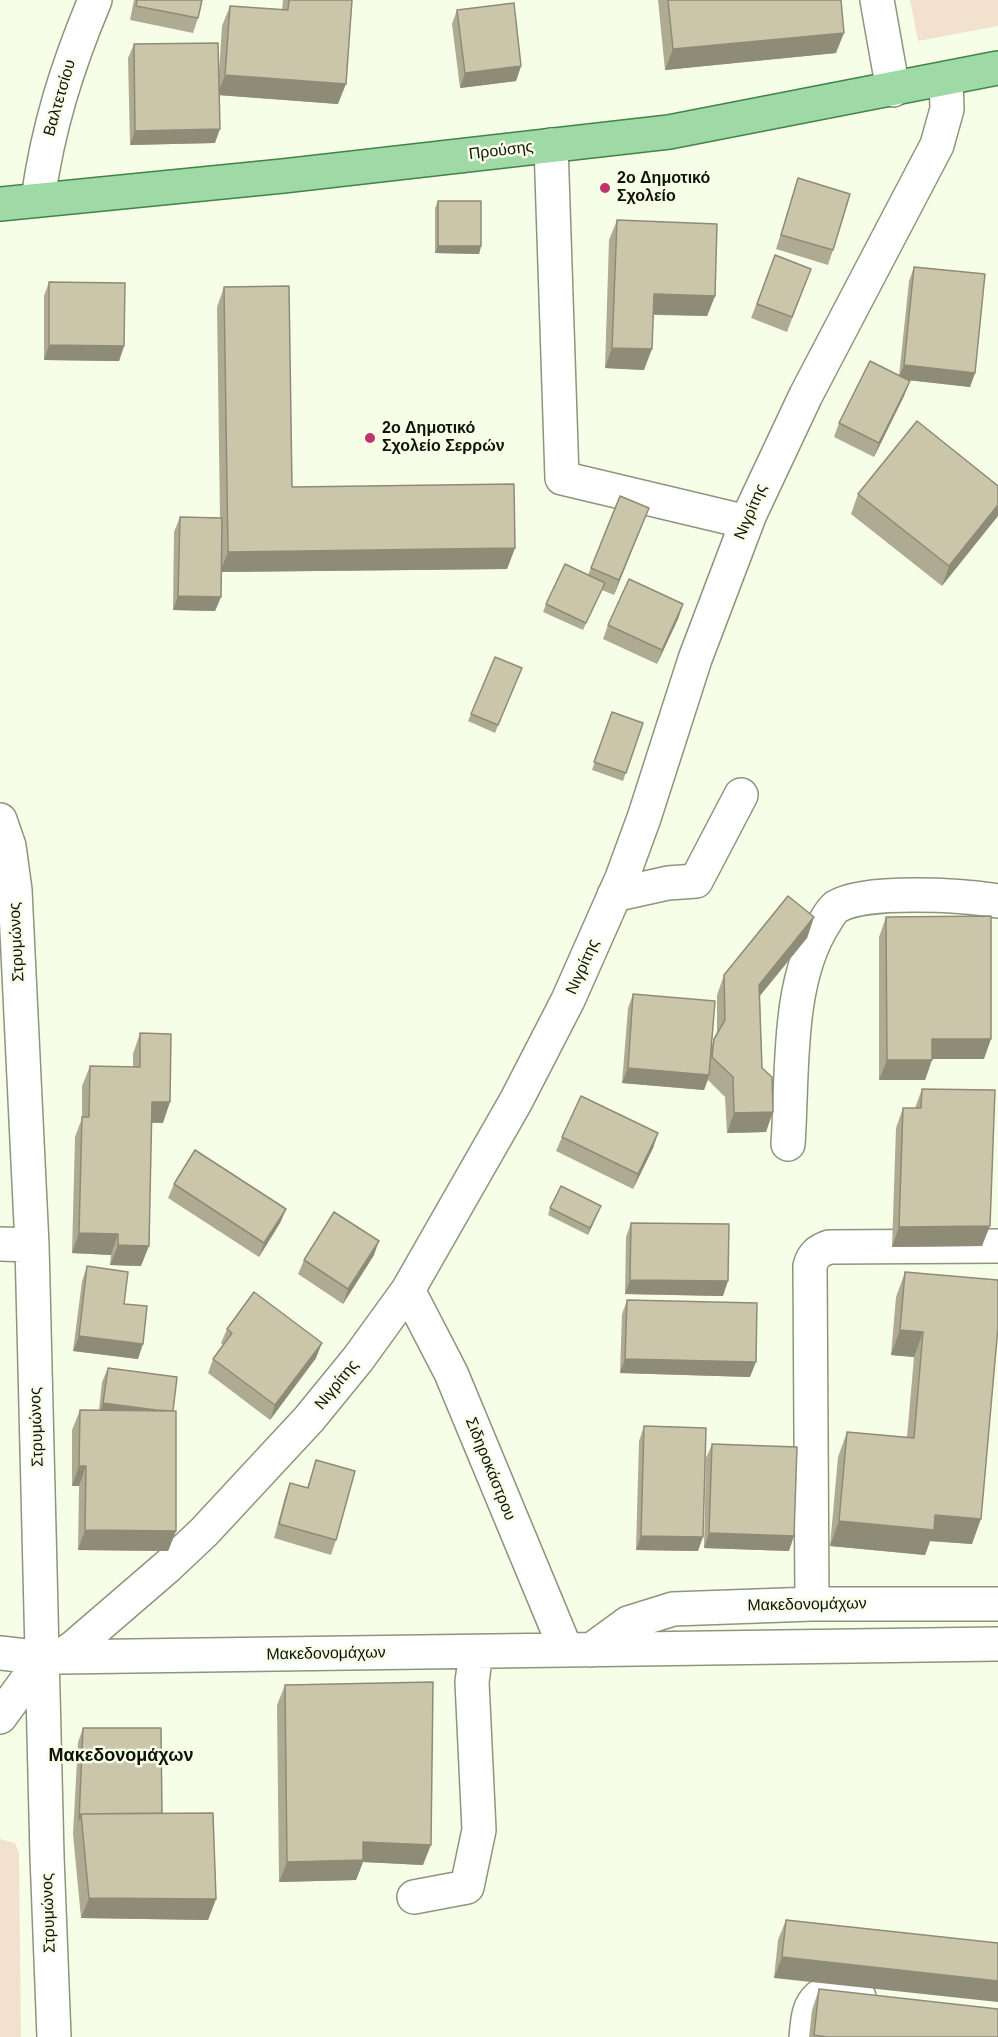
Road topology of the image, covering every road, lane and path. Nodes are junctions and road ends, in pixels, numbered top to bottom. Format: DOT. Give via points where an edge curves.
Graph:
graph roads {
  1 [pos="95,0"];
  2 [pos="877,0"];
  3 [pos="998,68"];
  4 [pos="946,79"];
  5 [pos="893,90"];
  6 [pos="551,146"];
  7 [pos="38,199"];
  8 [pos="0,204"];
  9 [pos="747,522"];
  10 [pos="741,795"];
  11 [pos="0,820"];
  12 [pos="614,895"];
  13 [pos="998,901"];
  14 [pos="788,1144"];
  15 [pos="16,1244"];
  16 [pos="998,1246"];
  17 [pos="408,1290"];
  18 [pos="812,1604"];
  19 [pos="998,1604"];
  20 [pos="998,1644"];
  21 [pos="578,1650"];
  22 [pos="476,1652"];
  23 [pos="0,1653"];
  24 [pos="51,1658"];
  25 [pos="0,1717"];
  26 [pos="414,1897"];
  27 [pos="885,2000"];
  28 [pos="54,2037"];
  29 [pos="806,2037"];
  1 -- 7 [label="street, Βαλτετσίου" via="55,109"];
  2 -- 5 [label="street"];
  3 -- 4 [label="main road, Προύσης"];
  4 -- 5 [label="main road, Προύσης"];
  4 -- 9 [label="street, Νιγρίτης" via="947,109 937,145 778,450"];
  5 -- 6 [label="main road, Προύσης" via="669,132"];
  6 -- 7 [label="main road, Προύσης"];
  6 -- 9 [label="street" via="562,478"];
  7 -- 8 [label="main road, Προύσης"];
  9 -- 12 [label="street, Νιγρίτης"];
  10 -- 12 [label="street" via="696,881"];
  11 -- 15 [label="street, Στρυμώνος" via="9,846 15,890"];
  12 -- 17 [label="street, Νιγρίτης" via="568,1000"];
  13 -- 14 [label="street" via="972,897 872,897 850,900 833,909 804,965 798,996"];
  15 -- 24 [label="street, Στρυμώνος"];
  16 -- 18 [label="street" via="829,1247 812,1257"];
  17 -- 21 [label="street, Σιδηροκάστρου" via="451,1373"];
  17 -- 24 [label="street, Νιγρίτης" via="358,1359 249,1486 168,1566"];
  18 -- 19 [label="street, Μακεδονομάχων"];
  18 -- 21 [label="street, Μακεδονομάχων" via="673,1609 628,1623"];
  20 -- 21 [label="street, Μακεδονομάχων"];
  21 -- 22 [label="street, Μακεδονομάχων"];
  22 -- 24 [label="street, Μακεδονομάχων"];
  22 -- 26 [label="street" via="472,1682 479,1830 467,1887"];
  23 -- 24 [label="street, Μακεδονομάχων"];
  24 -- 25 [label="street, Νιγρίτης"];
  24 -- 28 [label="street, Στρυμώνος"];
  27 -- 29 [label="street" via="819,1996 808,2012"];
}
